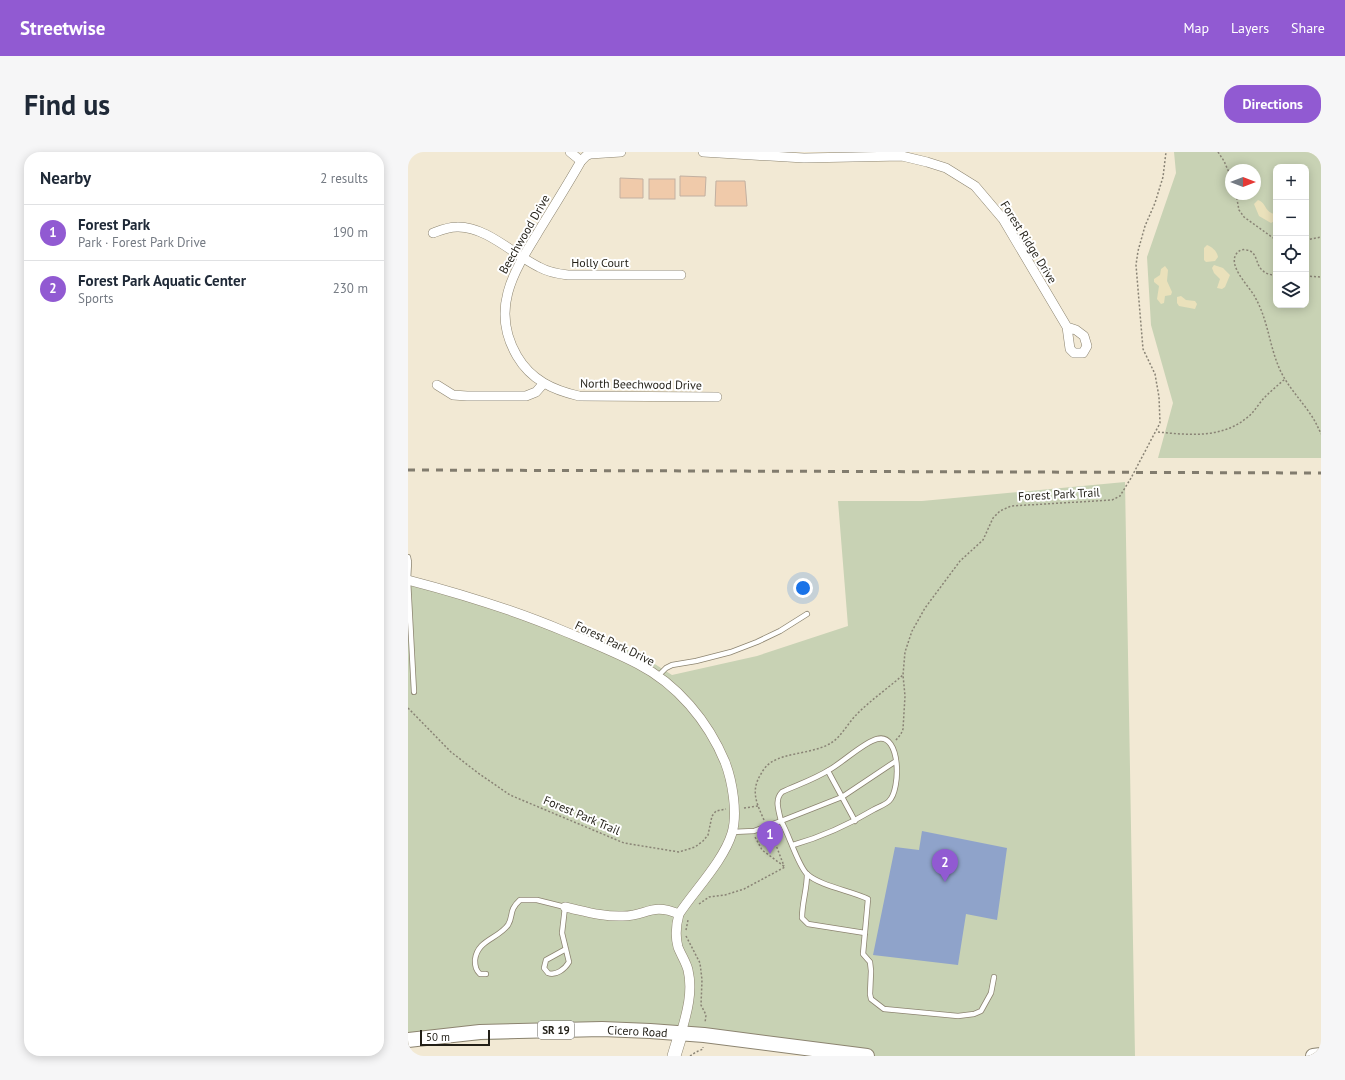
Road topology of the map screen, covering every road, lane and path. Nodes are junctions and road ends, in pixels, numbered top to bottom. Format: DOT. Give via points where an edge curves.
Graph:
graph roads {
  1 [pos="570,152"];
  2 [pos="621,152"];
  3 [pos="703,152"];
  4 [pos="1166,152"];
  5 [pos="1218,152"];
  6 [pos="581,161"];
  7 [pos="1225,164"];
  8 [pos="1237,200"];
  9 [pos="433,233"];
  10 [pos="1321,237"];
  11 [pos="1273,238"];
  12 [pos="1309,239"];
  13 [pos="523,258"];
  14 [pos="1273,274"];
  15 [pos="681,275"];
  16 [pos="1309,276"];
  17 [pos="1321,277"];
  18 [pos="1067,328"];
  19 [pos="1285,379"];
  20 [pos="543,384"];
  21 [pos="438,385"];
  22 [pos="717,397"];
  23 [pos="1157,432"];
  24 [pos="1321,434"];
  25 [pos="408,557"];
  26 [pos="408,580"];
  27 [pos="807,614"];
  28 [pos="904,675"];
  29 [pos="657,677"];
  30 [pos="414,692"];
  31 [pos="408,708"];
  32 [pos="896,740"];
  33 [pos="896,761"];
  34 [pos="828,771"];
  35 [pos="842,796"];
  36 [pos="758,806"];
  37 [pos="734,809"];
  38 [pos="781,821"];
  39 [pos="855,821"];
  40 [pos="767,827"];
  41 [pos="732,832"];
  42 [pos="754,832"];
  43 [pos="793,845"];
  44 [pos="785,867"];
  45 [pos="807,874"];
  46 [pos="696,906"];
  47 [pos="565,907"];
  48 [pos="679,914"];
  49 [pos="688,919"];
  50 [pos="865,933"];
  51 [pos="566,949"];
  52 [pos="486,974"];
  53 [pos="994,978"];
  54 [pos="681,1033"];
  55 [pos="704,1035"];
  56 [pos="408,1040"];
  57 [pos="1321,1055"];
  58 [pos="674,1056"];
  59 [pos="867,1056"];
  60 [pos="1313,1056"];
  1 -- 6 [label="street"];
  2 -- 6 [label="street" via="590,154"];
  3 -- 18 [label="street, Forest Ridge Drive" via="804,158 902,156 946,168 975,186 1003,219"];
  4 -- 23 [label="path, Forest Park Trail" via="1163,177 1145,226 1136,264 1144,348 1155,374 1159,397 1160,423"];
  5 -- 7 [label="path"];
  6 -- 13 [label="street, Beechwood Drive"];
  8 -- 11 [label="path" via="1239,210 1244,217"];
  9 -- 13 [label="street, Holly Court" via="445,228 466,228 490,237"];
  10 -- 12 [label="path"];
  13 -- 15 [label="street, Holly Court" via="548,271 568,275"];
  13 -- 20 [label="street, Beechwood Drive" via="507,293 504,308 508,336 514,352 524,366"];
  14 -- 19 [label="path" via="1259,268 1255,256 1250,251 1240,251 1236,255 1236,270 1263,312 1272,349"];
  16 -- 17 [label="path"];
  19 -- 23 [label="path" via="1249,416 1234,427 1214,433 1192,435"];
  19 -- 24 [label="path" via="1311,415"];
  20 -- 21 [label="street" via="536,392 526,396 453,395"];
  20 -- 22 [label="street, North Beechwood Drive" via="579,396"];
  23 -- 28 [label="path, Forest Park Trail" via="1120,496 1112,500 1011,506 1000,511 993,518 983,540 960,561 918,619 905,652"];
  25 -- 26 [label="lane"];
  26 -- 29 [label="street, Forest Park Drive" via="469,596 542,622 639,664"];
  26 -- 30 [label="lane"];
  27 -- 29 [label="lane" via="757,642 731,652 672,665"];
  28 -- 32 [label="path, Forest Park Trail" via="903,729"];
  28 -- 36 [label="path" via="857,714 832,742 820,749 769,764 755,786"];
  29 -- 37 [label="street, Forest Park Drive" via="688,703 709,730 727,768 734,796"];
  31 -- 37 [label="path, Forest Park Trail" via="451,752 510,795 624,843 679,852 704,841 716,811"];
  33 -- 34 [label="lane" via="892,744 884,739 878,739"];
  33 -- 35 [label="lane"];
  33 -- 39 [label="lane" via="896,789 890,800"];
  34 -- 35 [label="lane"];
  34 -- 38 [label="lane" via="778,796"];
  35 -- 38 [label="lane"];
  35 -- 39 [label="lane"];
  36 -- 37 [label="path, Forest Park Trail"];
  36 -- 40 [label="path"];
  37 -- 41 [label="street, Forest Park Drive"];
  38 -- 40 [label="lane"];
  38 -- 43 [label="lane"];
  39 -- 43 [label="lane"];
  40 -- 42 [label="lane"];
  40 -- 44 [label="path" via="772,833"];
  41 -- 42 [label="lane"];
  41 -- 48 [label="street, Forest Park Drive" via="716,864"];
  42 -- 44 [label="path" via="762,850"];
  43 -- 45 [label="lane"];
  44 -- 46 [label="path" via="753,885 725,895 709,897"];
  45 -- 50 [label="lane" via="868,899"];
  45 -- 50 [label="lane" via="802,918 808,924"];
  47 -- 48 [label="street" via="616,916 633,915 658,908"];
  47 -- 51 [label="lane" via="562,933"];
  47 -- 52 [label="lane" via="537,900 520,900 513,908 509,924 497,935 486,940 476,954 476,971"];
  48 -- 54 [label="street, Forest Park Drive" via="676,935 678,947 688,969 690,991"];
  49 -- 55 [label="path" via="686,935 700,963 701,1005 706,1015"];
  50 -- 53 [label="lane" via="863,954 870,962 871,999 884,1009 958,1016 974,1014 981,1011 991,993"];
  51 -- 51 [label="lane" via="568,965 556,974 548,973 544,968 546,960"];
  54 -- 55 [label="main road, Cicero Road / SR 19"];
  54 -- 56 [label="main road, Cicero Road / SR 19" via="602,1029 488,1031"];
  54 -- 58 [label="main road"];
  55 -- 59 [label="main road, Cicero Road / SR 19"];
  57 -- 60 [label="main road"];
}
